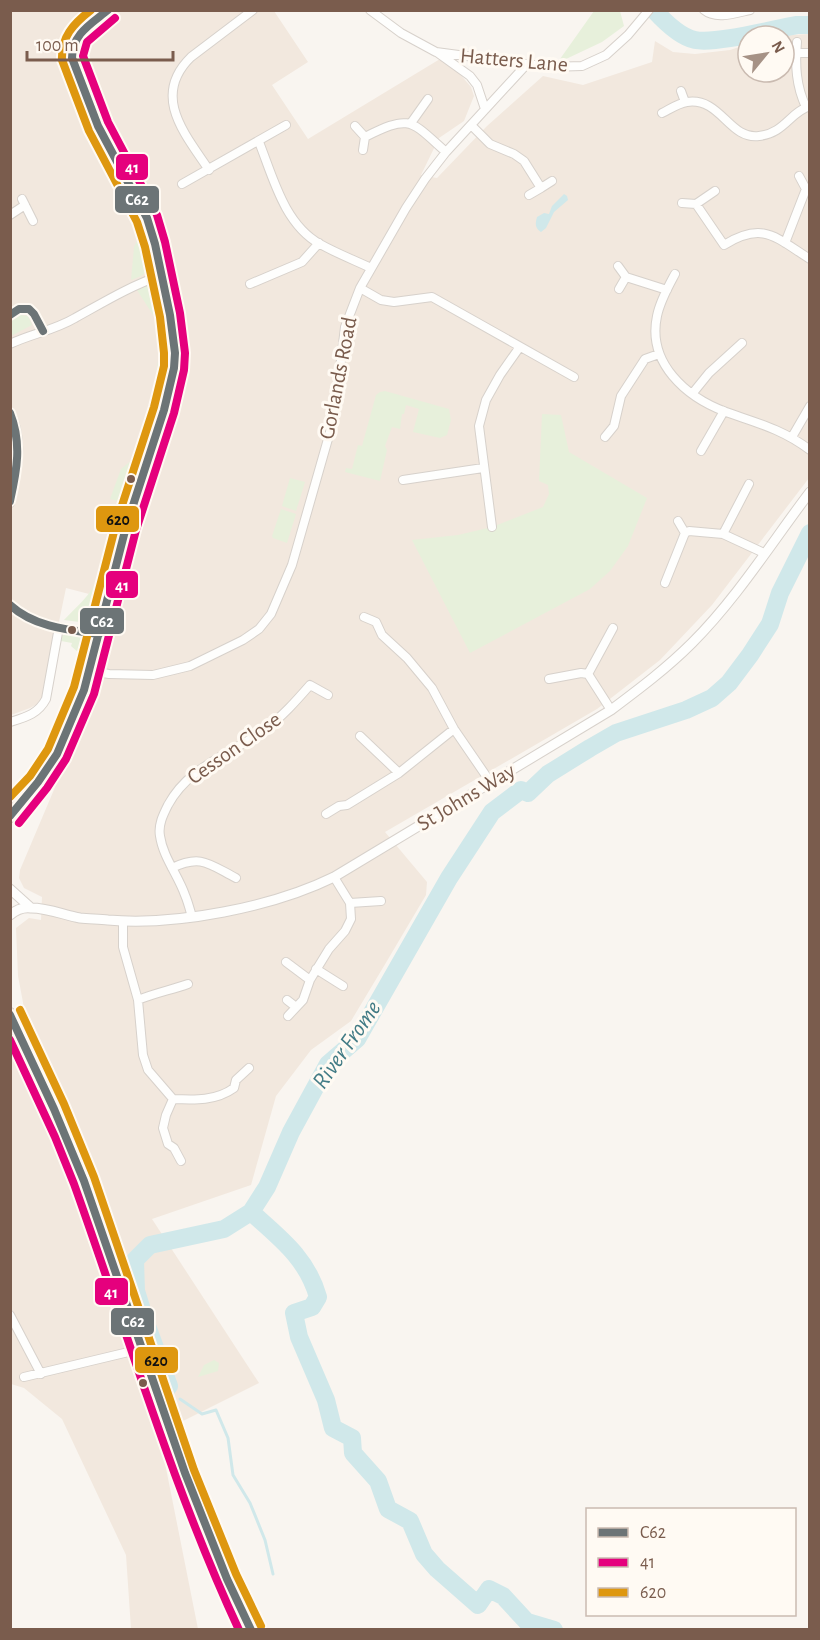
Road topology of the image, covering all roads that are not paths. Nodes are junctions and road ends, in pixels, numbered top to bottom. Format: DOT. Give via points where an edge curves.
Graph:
graph roads {
  1 [pos="109,10"];
  2 [pos="252,10"];
  3 [pos="370,10"];
  4 [pos="704,10"];
  5 [pos="750,10"];
  6 [pos="647,13"];
  7 [pos="797,42"];
  8 [pos="436,52"];
  9 [pos="796,53"];
  10 [pos="810,53"];
  11 [pos="526,64"];
  12 [pos="681,91"];
  13 [pos="428,99"];
  14 [pos="685,102"];
  15 [pos="808,107"];
  16 [pos="485,109"];
  17 [pos="662,113"];
  18 [pos="411,123"];
  19 [pos="471,125"];
  20 [pos="286,126"];
  21 [pos="355,126"];
  22 [pos="365,137"];
  23 [pos="259,142"];
  24 [pos="363,150"];
  25 [pos="446,152"];
  26 [pos="209,170"];
  27 [pos="799,176"];
  28 [pos="552,180"];
  29 [pos="182,184"];
  30 [pos="541,188"];
  31 [pos="715,191"];
  32 [pos="529,195"];
  33 [pos="682,203"];
  34 [pos="696,204"];
  35 [pos="10,215"];
  36 [pos="33,221"];
  37 [pos="319,243"];
  38 [pos="785,243"];
  39 [pos="810,259"];
  40 [pos="618,266"];
  41 [pos="371,268"];
  42 [pos="675,274"];
  43 [pos="162,275"];
  44 [pos="626,277"];
  45 [pos="250,284"];
  46 [pos="360,288"];
  47 [pos="619,289"];
  48 [pos="667,290"];
  49 [pos="10,315"];
  50 [pos="43,331"];
  51 [pos="742,343"];
  52 [pos="10,344"];
  53 [pos="519,348"];
  54 [pos="659,354"];
  55 [pos="574,377"];
  56 [pos="692,394"];
  57 [pos="810,406"];
  58 [pos="724,411"];
  59 [pos="10,412"];
  60 [pos="792,436"];
  61 [pos="605,437"];
  62 [pos="810,450"];
  63 [pos="701,451"];
  64 [pos="483,468"];
  65 [pos="403,480"];
  66 [pos="749,484"];
  67 [pos="810,492"];
  68 [pos="10,503"];
  69 [pos="678,521"];
  70 [pos="492,527"];
  71 [pos="685,532"];
  72 [pos="723,534"];
  73 [pos="764,553"];
  74 [pos="665,583"];
  75 [pos="10,605"];
  76 [pos="364,617"];
  77 [pos="59,627"];
  78 [pos="613,628"];
  79 [pos="99,634"];
  80 [pos="90,671"];
  81 [pos="588,674"];
  82 [pos="549,679"];
  83 [pos="328,695"];
  84 [pos="611,710"];
  85 [pos="10,722"];
  86 [pos="454,729"];
  87 [pos="360,736"];
  88 [pos="399,773"];
  89 [pos="491,783"];
  90 [pos="14,807"];
  91 [pos="326,814"];
  92 [pos="10,817"];
  93 [pos="172,868"];
  94 [pos="334,876"];
  95 [pos="236,878"];
  96 [pos="10,889"];
  97 [pos="381,901"];
  98 [pos="350,903"];
  99 [pos="30,907"];
  100 [pos="10,915"];
  101 [pos="192,917"];
  102 [pos="123,921"];
  103 [pos="286,962"];
  104 [pos="316,969"];
  105 [pos="310,980"];
  106 [pos="188,984"];
  107 [pos="343,986"];
  108 [pos="138,1000"];
  109 [pos="287,1000"];
  110 [pos="296,1007"];
  111 [pos="10,1014"];
  112 [pos="288,1016"];
  113 [pos="249,1068"];
  114 [pos="173,1099"];
  115 [pos="181,1161"];
  116 [pos="10,1315"];
  117 [pos="141,1349"];
  118 [pos="41,1374"];
  119 [pos="24,1377"];
  120 [pos="251,1629"];
  1 -- 43 [label="main road" via="76,38 72,58 98,126 147,218"];
  2 -- 26 [label="street" via="191,57 174,82 173,103 178,123"];
  3 -- 8 [label="street, Hatters Lane"];
  4 -- 5 [label="street" via="720,16"];
  6 -- 11 [label="street, Hatters Lane" via="606,55 582,66"];
  7 -- 9 [label="street"];
  8 -- 11 [label="street, Hatters Lane"];
  8 -- 16 [label="street" via="470,76"];
  9 -- 10 [label="street"];
  9 -- 15 [label="street" via="797,80"];
  11 -- 16 [label="street, Gorlands Road"];
  12 -- 14 [label="street"];
  13 -- 18 [label="street"];
  14 -- 15 [label="street" via="710,105 748,136 777,130"];
  14 -- 17 [label="street"];
  16 -- 19 [label="street, Gorlands Road"];
  18 -- 22 [label="street" via="393,123"];
  18 -- 25 [label="street"];
  19 -- 25 [label="street, Gorlands Road"];
  19 -- 30 [label="street" via="490,144 524,160"];
  20 -- 23 [label="street"];
  21 -- 22 [label="street"];
  22 -- 24 [label="street"];
  23 -- 26 [label="street"];
  23 -- 37 [label="street" via="280,198 292,217"];
  25 -- 41 [label="street, Gorlands Road" via="406,208"];
  26 -- 29 [label="street"];
  27 -- 38 [label="street" via="807,189"];
  28 -- 30 [label="street"];
  30 -- 32 [label="street"];
  31 -- 34 [label="street"];
  33 -- 34 [label="street"];
  34 -- 38 [label="street" via="724,245 756,232 770,234"];
  35 -- 36 [label="street" via="24,202"];
  37 -- 41 [label="street"];
  37 -- 45 [label="street" via="302,262"];
  38 -- 39 [label="street"];
  40 -- 44 [label="street"];
  41 -- 46 [label="street, Gorlands Road"];
  42 -- 48 [label="street"];
  43 -- 50 [label="street"];
  43 -- 79 [label="main road" via="174,337 174,368 126,527"];
  44 -- 47 [label="street"];
  44 -- 48 [label="street"];
  46 -- 53 [label="street" via="381,300 394,302 432,297"];
  46 -- 80 [label="street, Gorlands Road" via="345,327 333,418 292,564 271,614 243,640 190,666 153,675"];
  48 -- 54 [label="street" via="656,319"];
  49 -- 50 [label="street" via="29,309"];
  50 -- 52 [label="street"];
  51 -- 56 [label="street"];
  53 -- 55 [label="street"];
  53 -- 64 [label="street" via="486,400 479,426"];
  54 -- 56 [label="street" via="670,375"];
  54 -- 61 [label="street" via="645,358 621,396 614,426"];
  56 -- 58 [label="street"];
  57 -- 60 [label="street"];
  58 -- 60 [label="street"];
  58 -- 63 [label="street"];
  59 -- 68 [label="street" via="19,444"];
  60 -- 62 [label="street"];
  64 -- 65 [label="street"];
  64 -- 70 [label="street"];
  66 -- 72 [label="street"];
  67 -- 73 [label="street, St Johns Way"];
  69 -- 71 [label="street"];
  71 -- 72 [label="street"];
  71 -- 74 [label="street"];
  72 -- 73 [label="street"];
  73 -- 84 [label="street, St Johns Way" via="691,644"];
  75 -- 77 [label="street" via="30,619"];
  76 -- 86 [label="street" via="376,622 382,635 421,672"];
  77 -- 79 [label="street"];
  77 -- 85 [label="street" via="42,707"];
  78 -- 81 [label="street"];
  79 -- 80 [label="main road"];
  80 -- 90 [label="main road" via="57,754"];
  81 -- 82 [label="street"];
  81 -- 84 [label="street"];
  83 -- 93 [label="street, Cesson Close" via="310,685 268,727 185,780 160,824 163,848"];
  84 -- 89 [label="street, St Johns Way"];
  86 -- 88 [label="street"];
  86 -- 89 [label="street"];
  87 -- 88 [label="street"];
  88 -- 91 [label="street"];
  89 -- 94 [label="street, St Johns Way"];
  90 -- 92 [label="main road"];
  93 -- 95 [label="street" via="198,860"];
  93 -- 101 [label="street, Cesson Close"];
  94 -- 98 [label="street"];
  94 -- 101 [label="street, St Johns Way" via="307,890"];
  96 -- 99 [label="street, St Johns Way"];
  97 -- 98 [label="street"];
  98 -- 104 [label="street" via="348,925"];
  99 -- 100 [label="street"];
  99 -- 102 [label="street, St Johns Way" via="81,918"];
  101 -- 102 [label="street, St Johns Way"];
  102 -- 108 [label="street" via="123,947"];
  103 -- 105 [label="street"];
  104 -- 105 [label="street"];
  104 -- 107 [label="street"];
  105 -- 110 [label="street"];
  106 -- 108 [label="street"];
  108 -- 114 [label="street" via="148,1070"];
  109 -- 110 [label="street"];
  110 -- 112 [label="street"];
  111 -- 117 [label="main road" via="93,1203"];
  113 -- 114 [label="street" via="236,1080 234,1088 214,1098"];
  114 -- 115 [label="street" via="163,1128"];
  116 -- 118 [label="street"];
  117 -- 118 [label="street"];
  117 -- 120 [label="main road" via="211,1544"];
  118 -- 119 [label="street"];
}
